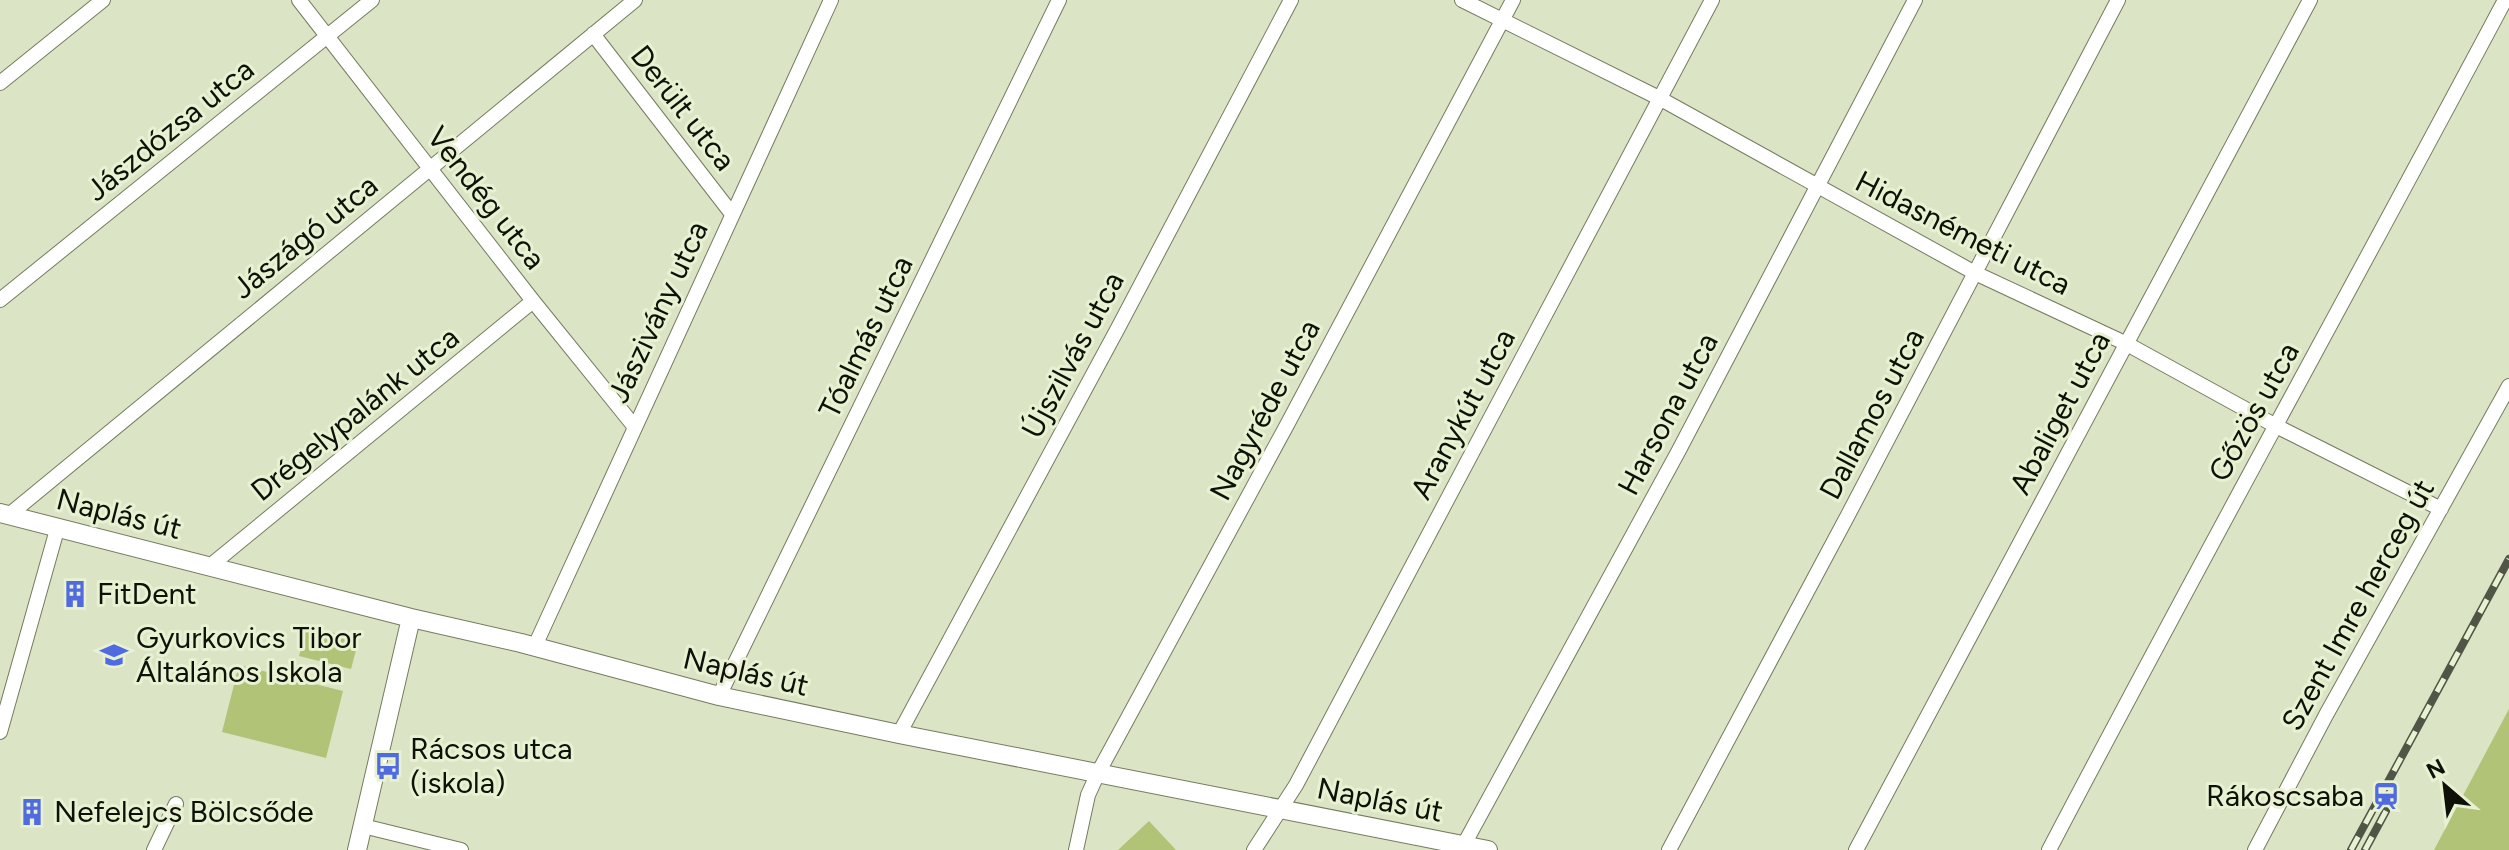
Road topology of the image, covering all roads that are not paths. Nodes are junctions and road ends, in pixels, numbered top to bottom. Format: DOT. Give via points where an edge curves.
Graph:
graph roads {
  1 [pos="103,0"];
  2 [pos="299,0"];
  3 [pos="372,0"];
  4 [pos="635,0"];
  5 [pos="831,0"];
  6 [pos="1059,0"];
  7 [pos="1291,0"];
  8 [pos="1462,0"];
  9 [pos="1513,0"];
  10 [pos="1712,0"];
  11 [pos="1915,0"];
  12 [pos="2118,0"];
  13 [pos="2310,0"];
  14 [pos="2505,0"];
  15 [pos="1502,20"];
  16 [pos="593,34"];
  17 [pos="327,37"];
  18 [pos="0,83"];
  19 [pos="1659,98"];
  20 [pos="431,168"];
  21 [pos="1817,186"];
  22 [pos="732,214"];
  23 [pos="1975,273"];
  24 [pos="0,300"];
  25 [pos="533,301"];
  26 [pos="2127,344"];
  27 [pos="2509,386"];
  28 [pos="634,426"];
  29 [pos="2276,426"];
  30 [pos="2441,509"];
  31 [pos="4,514"];
  32 [pos="58,526"];
  33 [pos="210,566"];
  34 [pos="411,618"];
  35 [pos="534,648"];
  36 [pos="719,696"];
  37 [pos="0,732"];
  38 [pos="899,734"];
  39 [pos="1098,773"];
  40 [pos="176,804"];
  41 [pos="1281,809"];
  42 [pos="363,826"];
  43 [pos="1462,848"];
  44 [pos="154,850"];
  45 [pos="357,850"];
  46 [pos="461,850"];
  47 [pos="1076,850"];
  48 [pos="1254,850"];
  49 [pos="1488,850"];
  50 [pos="1669,850"];
  51 [pos="1856,850"];
  52 [pos="2049,850"];
  53 [pos="2255,850"];
  1 -- 18 [label="street"];
  2 -- 17 [label="street, Vendég utca"];
  3 -- 17 [label="street, Jászdózsa utca"];
  4 -- 16 [label="street, Jászágó utca"];
  5 -- 22 [label="street, Jászivány utca"];
  6 -- 36 [label="street, Tóalmás utca"];
  7 -- 38 [label="street, Újszilvás utca"];
  8 -- 15 [label="street, Hidasnémeti utca"];
  9 -- 15 [label="street, Nagyréde utca"];
  10 -- 19 [label="street, Aranykút utca"];
  11 -- 21 [label="street, Harsona utca"];
  12 -- 23 [label="street, Dallamos utca"];
  13 -- 26 [label="street, Abaliget utca"];
  14 -- 29 [label="street, Gőzös utca"];
  15 -- 19 [label="street, Hidasnémeti utca"];
  15 -- 39 [label="street, Nagyréde utca"];
  16 -- 20 [label="street, Jászágó utca"];
  16 -- 22 [label="street, Derült utca"];
  17 -- 20 [label="street, Vendég utca"];
  17 -- 24 [label="street, Jászdózsa utca"];
  19 -- 21 [label="street, Hidasnémeti utca"];
  19 -- 41 [label="street, Aranykút utca"];
  20 -- 25 [label="street, Vendég utca"];
  20 -- 31 [label="street, Jászágó utca"];
  21 -- 23 [label="street, Hidasnémeti utca"];
  21 -- 43 [label="street, Harsona utca"];
  22 -- 28 [label="street, Jászivány utca"];
  23 -- 26 [label="street, Hidasnémeti utca"];
  23 -- 50 [label="street, Dallamos utca"];
  25 -- 28 [label="street, Vendég utca"];
  25 -- 33 [label="street, Drégelypalánk utca"];
  26 -- 29 [label="street, Hidasnémeti utca"];
  26 -- 51 [label="street, Abaliget utca"];
  27 -- 30 [label="street, Szent Imre herceg út"];
  28 -- 35 [label="street, Jászivány utca"];
  29 -- 30 [label="street, Hidasnémeti utca"];
  29 -- 52 [label="street, Gőzös utca"];
  30 -- 53 [label="street, Szent Imre herceg út"];
  31 -- 32 [label="street, Naplás út"];
  32 -- 33 [label="street, Naplás út"];
  32 -- 37 [label="street"];
  33 -- 34 [label="street, Naplás út"];
  34 -- 35 [label="street, Naplás út"];
  34 -- 42 [label="street"];
  35 -- 36 [label="street, Naplás út"];
  36 -- 38 [label="street, Naplás út"];
  38 -- 39 [label="street, Naplás út"];
  39 -- 41 [label="street, Naplás út"];
  39 -- 47 [label="street, Nagyréde utca"];
  40 -- 44 [label="street"];
  41 -- 43 [label="street, Naplás út"];
  41 -- 48 [label="street, Aranykút utca"];
  42 -- 45 [label="street"];
  42 -- 46 [label="street"];
  43 -- 49 [label="street, Naplás út"];
}
